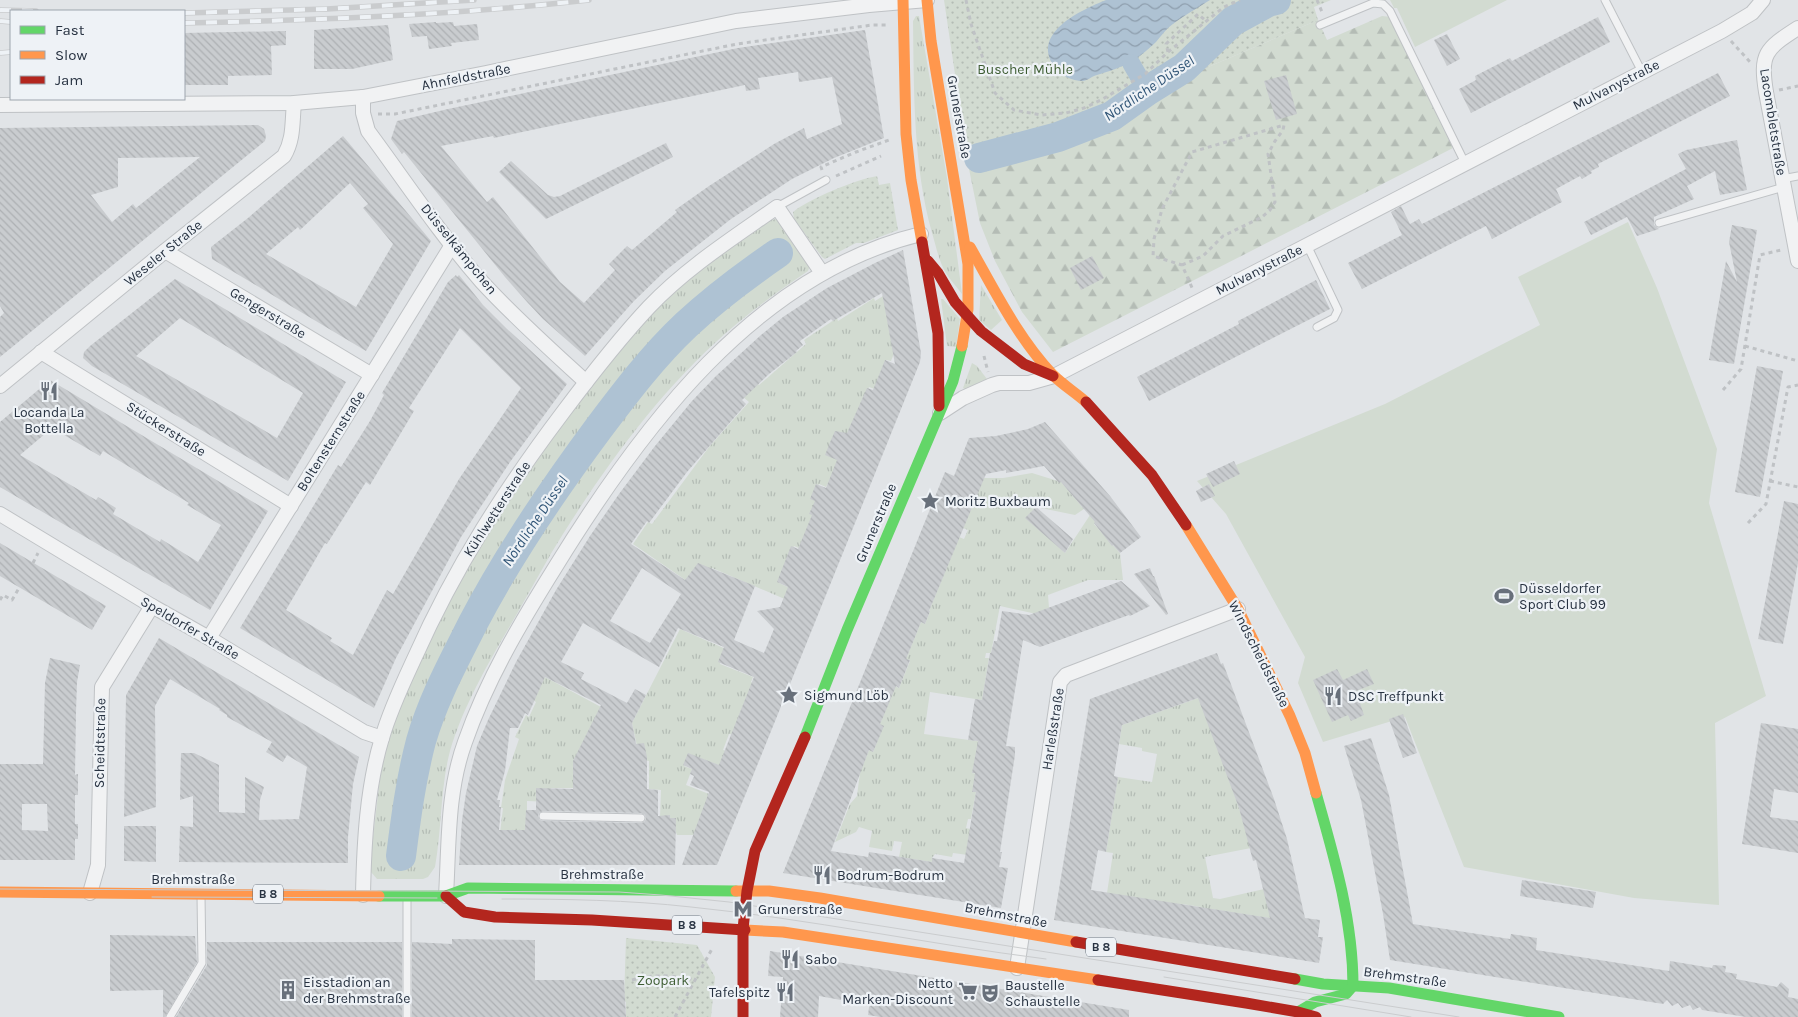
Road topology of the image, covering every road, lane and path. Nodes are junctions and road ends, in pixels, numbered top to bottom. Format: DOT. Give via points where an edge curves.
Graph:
graph roads {
  1 [pos="927,0"];
  2 [pos="966,0"];
  3 [pos="1240,0"];
  4 [pos="1604,0"];
  5 [pos="1763,0"];
  6 [pos="903,1"];
  7 [pos="1206,21"];
  8 [pos="1320,25"];
  9 [pos="1798,28"];
  10 [pos="1722,31"];
  11 [pos="1168,52"];
  12 [pos="1763,65"];
  13 [pos="1642,72"];
  14 [pos="363,96"];
  15 [pos="294,103"];
  16 [pos="0,105"];
  17 [pos="906,134"];
  18 [pos="881,156"];
  19 [pos="1464,163"];
  20 [pos="1798,176"];
  21 [pos="826,180"];
  22 [pos="1783,183"];
  23 [pos="777,207"];
  24 [pos="1659,223"];
  25 [pos="920,234"];
  26 [pos="964,236"];
  27 [pos="452,245"];
  28 [pos="1307,245"];
  29 [pos="165,251"];
  30 [pos="1797,254"];
  31 [pos="925,258"];
  32 [pos="1182,265"];
  33 [pos="822,273"];
  34 [pos="1198,302"];
  35 [pos="968,316"];
  36 [pos="1317,327"];
  37 [pos="1745,346"];
  38 [pos="41,352"];
  39 [pos="1798,361"];
  40 [pos="372,375"];
  41 [pos="1054,376"];
  42 [pos="586,382"];
  43 [pos="1798,385"];
  44 [pos="0,386"];
  45 [pos="1723,390"];
  46 [pos="940,413"];
  47 [pos="1770,481"];
  48 [pos="1798,487"];
  49 [pos="291,506"];
  50 [pos="0,514"];
  51 [pos="1748,523"];
  52 [pos="19,588"];
  53 [pos="0,600"];
  54 [pos="152,606"];
  55 [pos="1238,609"];
  56 [pos="210,638"];
  57 [pos="382,738"];
  58 [pos="543,816"];
  59 [pos="641,818"];
  60 [pos="747,890"];
  61 [pos="0,892"];
  62 [pos="90,893"];
  63 [pos="201,894"];
  64 [pos="363,895"];
  65 [pos="407,896"];
  66 [pos="446,896"];
  67 [pos="743,929"];
  68 [pos="1021,933"];
  69 [pos="714,947"];
  70 [pos="1017,968"];
  71 [pos="632,980"];
  72 [pos="696,980"];
  73 [pos="1353,986"];
  74 [pos="1298,1012"];
  75 [pos="170,1017"];
  76 [pos="407,1017"];
  77 [pos="675,1017"];
  78 [pos="743,1017"];
  79 [pos="1316,1017"];
  80 [pos="1559,1017"];
  1 -- 6 [label="street, Ahnfeldstraße"];
  1 -- 26 [label="main road, Grunerstraße"];
  2 -- 11 [label="path" via="995,93 1014,110 1036,114 1066,113 1092,104 1145,74"];
  3 -- 7 [label="path"];
  4 -- 13 [label="lane"];
  5 -- 10 [label="street, Mulvanystraße" via="1752,13"];
  6 -- 14 [label="street, Ahnfeldstraße" via="736,20"];
  6 -- 17 [label="main road, Grunerstraße"];
  7 -- 11 [label="path"];
  7 -- 11 [label="path" via="1198,14 1166,44"];
  8 -- 19 [label="lane" via="1373,3 1383,4 1390,11"];
  9 -- 12 [label="street, Lacombletstraße" via="1771,48"];
  10 -- 12 [label="path" via="1748,61"];
  10 -- 13 [label="street, Mulvanystraße"];
  12 -- 22 [label="street, Lacombletstraße"];
  13 -- 19 [label="street, Mulvanystraße"];
  14 -- 15 [label="street, Ahnfeldstraße"];
  14 -- 27 [label="street, Düsselkämpchen" via="368,131"];
  15 -- 16 [label="street, Ahnfeldstraße"];
  15 -- 29 [label="street, Weseler Straße" via="292,137 284,156"];
  17 -- 21 [label="path" via="821,167"];
  17 -- 25 [label="main road, Grunerstraße"];
  18 -- 21 [label="path"];
  19 -- 28 [label="street, Mulvanystraße"];
  20 -- 22 [label="lane"];
  21 -- 23 [label="lane, Kühlwetterstraße"];
  22 -- 24 [label="lane"];
  22 -- 30 [label="street, Lacombletstraße"];
  23 -- 33 [label="street"];
  23 -- 42 [label="street, Kühlwetterstraße" via="686,273 649,307"];
  25 -- 31 [label="main road, Grunerstraße"];
  25 -- 33 [label="street" via="866,252"];
  26 -- 35 [label="main road, Grunerstraße" via="969,283"];
  26 -- 41 [label="main road, Windscheidstraße" via="1010,319"];
  27 -- 40 [label="street, Boltensternstraße"];
  27 -- 42 [label="street, Düsselkämpchen" via="515,316"];
  28 -- 34 [label="street, Mulvanystraße"];
  28 -- 36 [label="lane" via="1338,310 1334,318"];
  29 -- 38 [label="street, Weseler Straße"];
  29 -- 40 [label="street, Gengerstraße"];
  30 -- 37 [label="path" via="1760,255"];
  31 -- 35 [label="main road, Windscheidstraße"];
  31 -- 46 [label="main road, Grunerstraße" via="938,333"];
  32 -- 32 [label="path" via="1153,256 1154,239 1162,210 1192,152 1284,126 1268,154 1275,202 1270,210 1223,236 1204,256"];
  32 -- 34 [label="path"];
  33 -- 66 [label="street" via="746,327 706,364 623,465 550,576 497,668 464,743 453,793"];
  34 -- 41 [label="street, Mulvanystraße"];
  35 -- 41 [label="main road, Windscheidstraße" via="1024,364"];
  35 -- 46 [label="main road, Grunerstraße" via="959,366"];
  37 -- 39 [label="path"];
  37 -- 45 [label="path" via="1741,369"];
  38 -- 44 [label="street, Weseler Straße"];
  38 -- 49 [label="street, Stückerstraße"];
  40 -- 49 [label="street, Boltensternstraße"];
  41 -- 46 [label="street" via="1029,383 992,385"];
  41 -- 55 [label="main road, Windscheidstraße" via="1096,412 1152,475"];
  42 -- 57 [label="street, Kühlwetterstraße" via="536,447 485,524 446,592"];
  43 -- 47 [label="path" via="1788,387"];
  46 -- 60 [label="main road, Grunerstraße" via="755,851"];
  47 -- 48 [label="path"];
  47 -- 51 [label="path" via="1766,504"];
  49 -- 56 [label="street, Boltensternstraße"];
  50 -- 54 [label="street, Speldorfer Straße"];
  52 -- 53 [label="path" via="12,600 3,595"];
  54 -- 56 [label="street, Speldorfer Straße"];
  54 -- 62 [label="street, Scheidtstraße" via="102,687 98,865"];
  55 -- 68 [label="street, Harleßstraße" via="1066,675 1060,682"];
  55 -- 73 [label="main road, Windscheidstraße" via="1305,753 1342,889 1353,961"];
  56 -- 57 [label="street, Speldorfer Straße" via="364,732"];
  57 -- 64 [label="street, Kühlwetterstraße" via="369,802"];
  58 -- 59 [label="lane"];
  60 -- 66 [label="main road, Brehmstraße / B 8" via="468,888"];
  60 -- 67 [label="main road, Grunerstraße"];
  60 -- 68 [label="main road, Brehmstraße / B 8" via="820,898"];
  61 -- 62 [label="main road, Brehmstraße / B 8"];
  62 -- 63 [label="main road, Brehmstraße / B 8"];
  63 -- 64 [label="main road, Brehmstraße / B 8"];
  63 -- 75 [label="lane" via="202,963"];
  64 -- 65 [label="main road, Brehmstraße / B 8"];
  65 -- 66 [label="main road, Brehmstraße / B 8"];
  65 -- 76 [label="lane"];
  66 -- 67 [label="main road, B 8" via="464,912 495,917"];
  67 -- 70 [label="main road, B 8" via="783,932"];
  67 -- 78 [label="main road, Grunerstraße"];
  68 -- 70 [label="street, Harleßstraße"];
  68 -- 73 [label="main road, Brehmstraße / B 8" via="1323,984"];
  69 -- 72 [label="path"];
  70 -- 74 [label="main road, B 8"];
  71 -- 72 [label="path" via="659,976"];
  72 -- 77 [label="path"];
  73 -- 74 [label="main road" via="1346,994 1315,1002"];
  73 -- 80 [label="main road, Brehmstraße / B 8" via="1373,985"];
  74 -- 79 [label="main road, B 8"];
}
